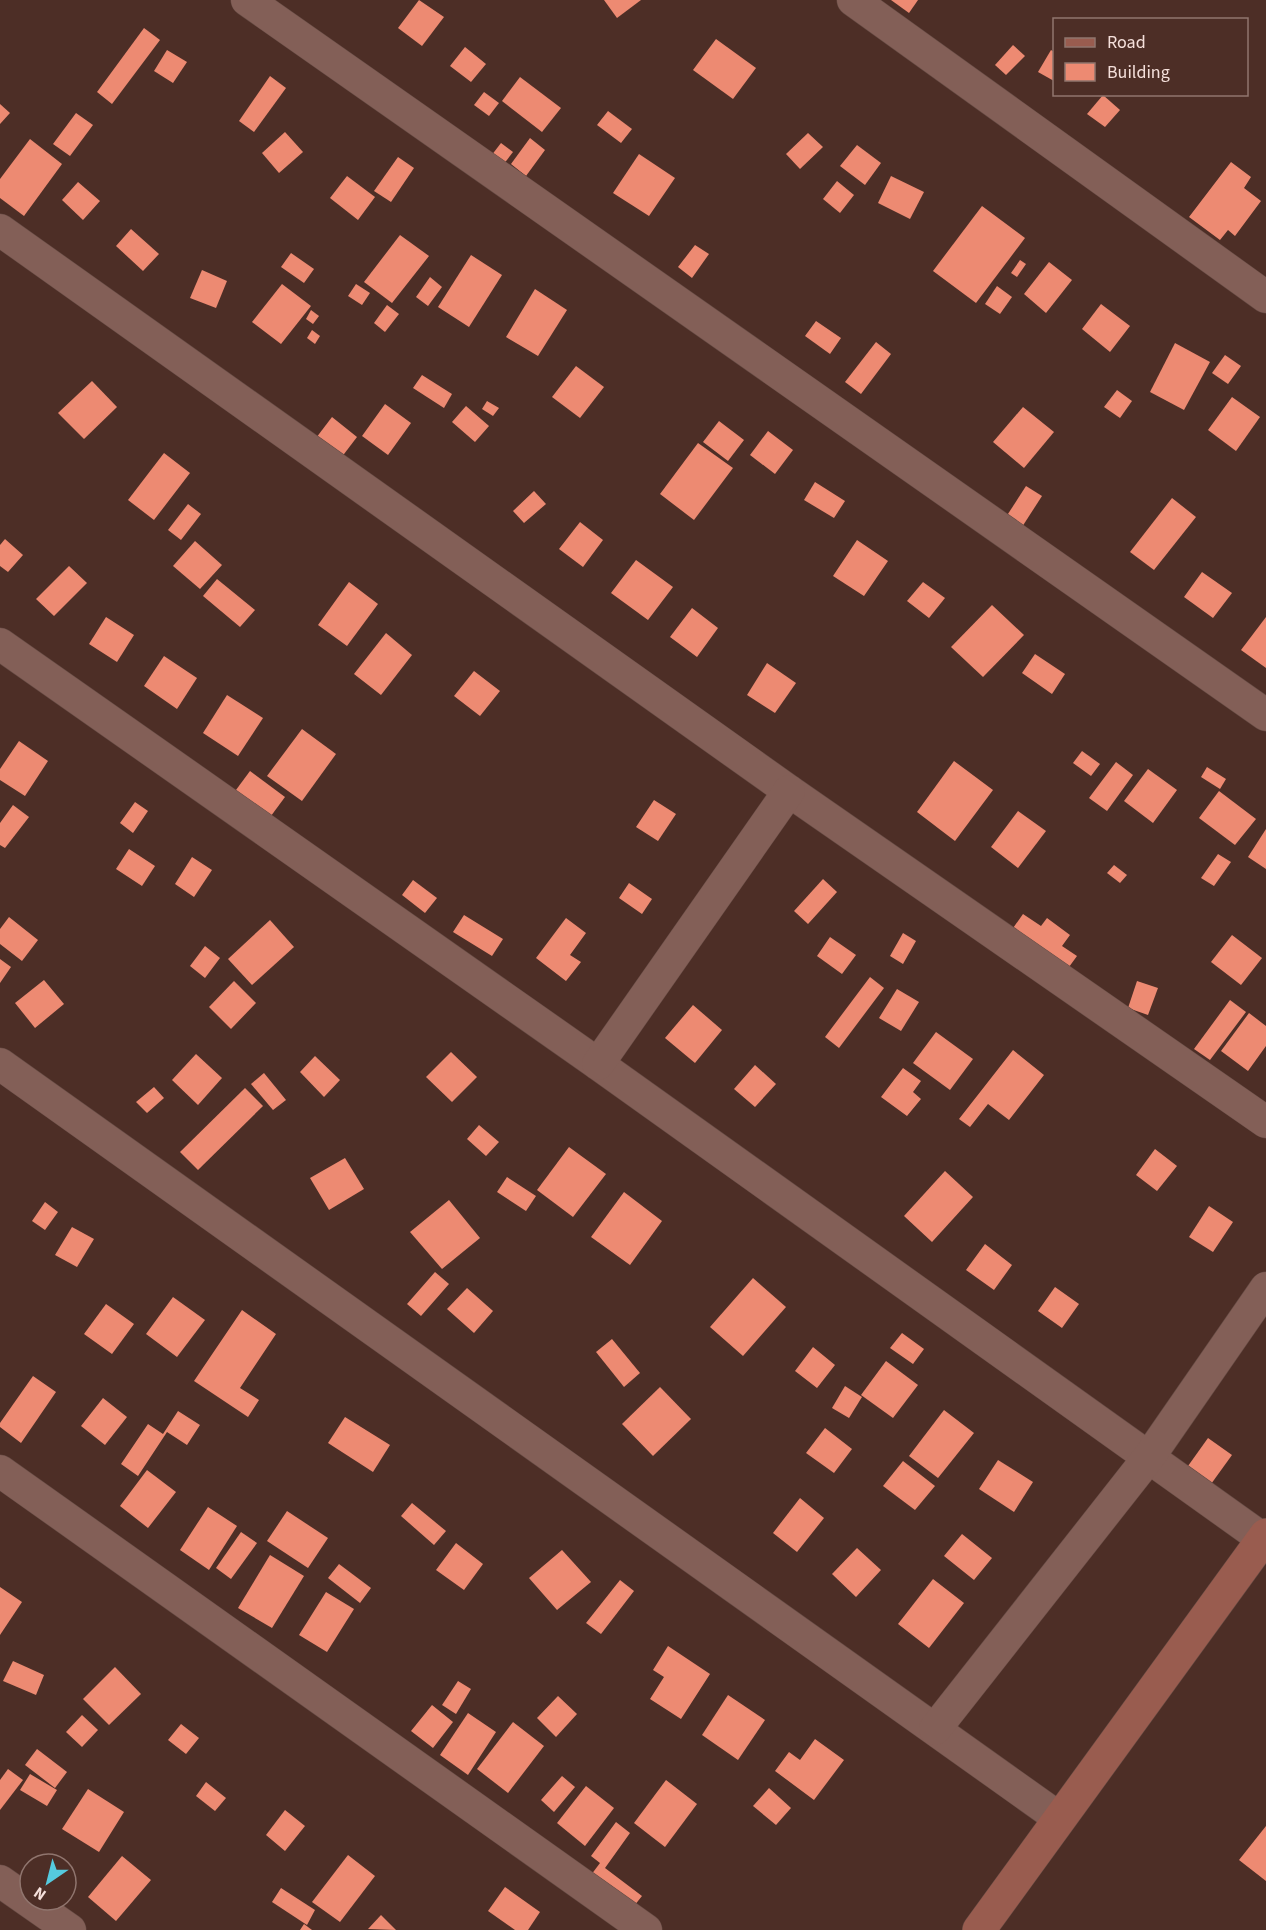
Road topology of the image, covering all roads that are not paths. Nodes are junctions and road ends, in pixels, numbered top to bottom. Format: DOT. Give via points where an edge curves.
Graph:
graph roads {
  1 [pos="246,0"];
  2 [pos="853,0"];
  3 [pos="0,230"];
  4 [pos="1266,297"];
  5 [pos="0,644"];
  6 [pos="1266,715"];
  7 [pos="789,791"];
  8 [pos="0,1064"];
  9 [pos="597,1064"];
  10 [pos="1266,1122"];
  11 [pos="1266,1288"];
  12 [pos="1149,1457"];
  13 [pos="0,1471"];
  14 [pos="1265,1537"];
  15 [pos="935,1730"];
  16 [pos="1059,1818"];
  17 [pos="0,1881"];
  18 [pos="70,1930"];
  19 [pos="646,1930"];
  20 [pos="979,1930"];
  1 -- 6 [label="street"];
  2 -- 4 [label="street"];
  3 -- 7 [label="street"];
  5 -- 9 [label="street"];
  7 -- 9 [label="street"];
  7 -- 10 [label="street"];
  8 -- 15 [label="street"];
  9 -- 12 [label="street"];
  11 -- 12 [label="street"];
  12 -- 14 [label="street"];
  12 -- 15 [label="street"];
  13 -- 19 [label="street"];
  14 -- 16 [label="main road"];
  15 -- 16 [label="street"];
  16 -- 20 [label="main road"];
  17 -- 18 [label="street"];
}
